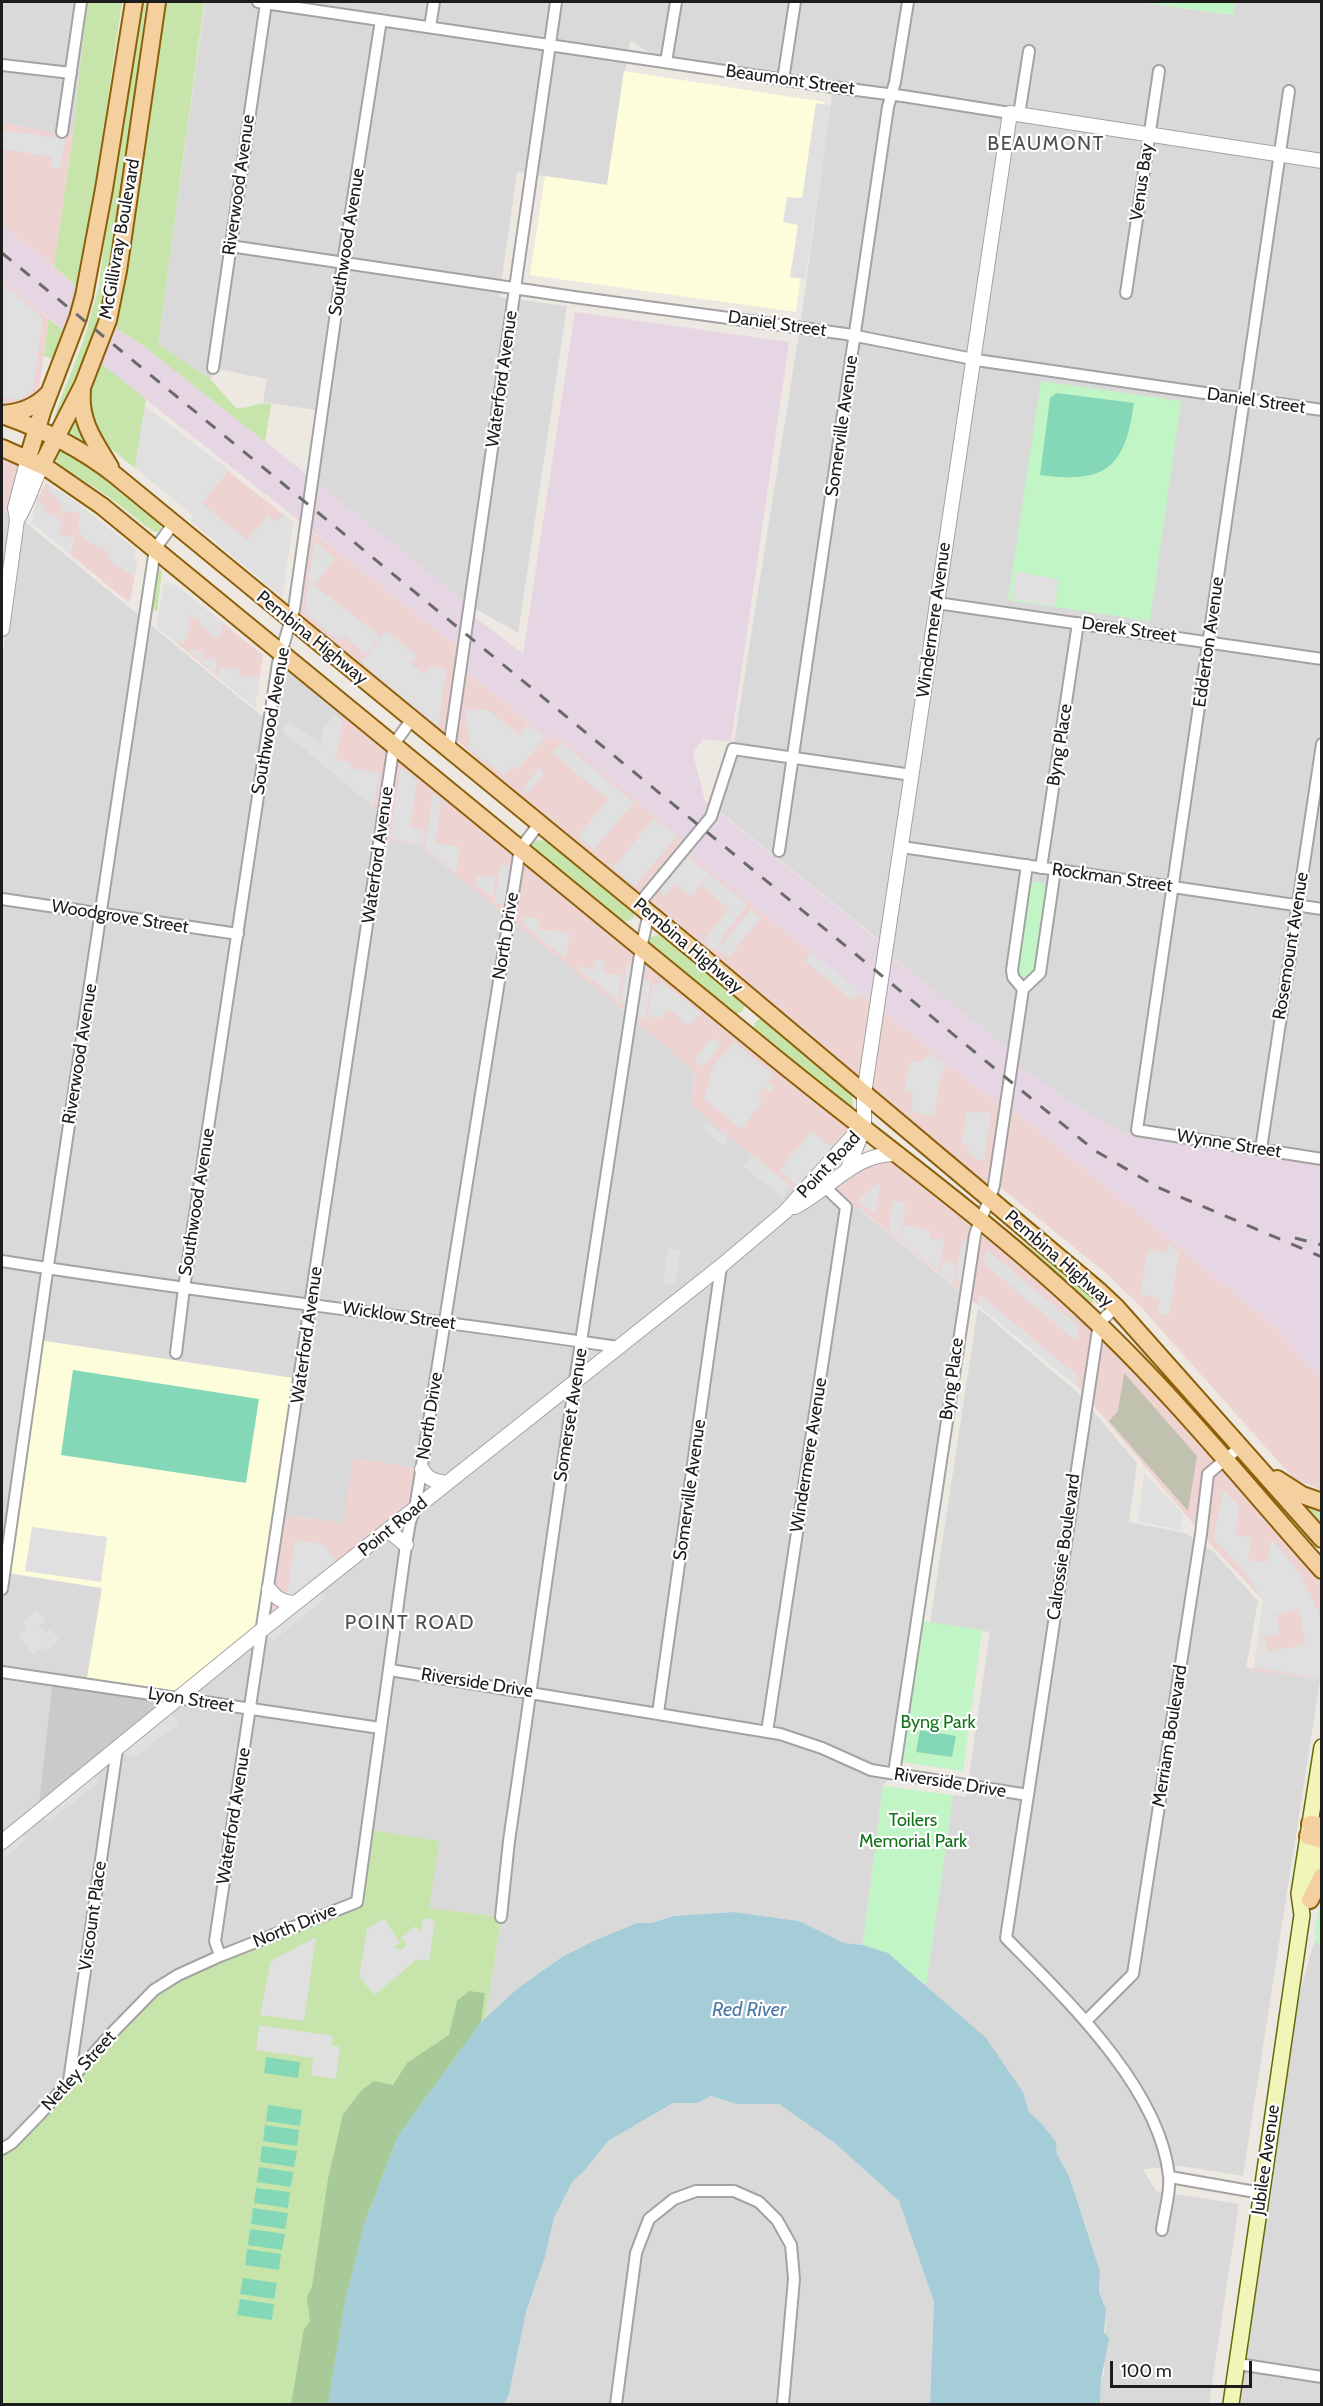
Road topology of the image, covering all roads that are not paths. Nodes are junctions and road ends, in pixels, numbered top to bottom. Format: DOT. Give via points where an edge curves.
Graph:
graph roads {
  1 [pos="81,2"];
  2 [pos="134,2"];
  3 [pos="157,2"];
  4 [pos="262,2"];
  5 [pos="434,2"];
  6 [pos="556,2"];
  7 [pos="675,2"];
  8 [pos="795,2"];
  9 [pos="908,2"];
  10 [pos="381,20"];
  11 [pos="430,27"];
  12 [pos="550,45"];
  13 [pos="1029,51"];
  14 [pos="666,62"];
  15 [pos="2,65"];
  16 [pos="1159,71"];
  17 [pos="70,73"];
  18 [pos="783,80"];
  19 [pos="1289,91"];
  20 [pos="892,94"];
  21 [pos="1015,114"];
  22 [pos="62,132"];
  23 [pos="1149,135"];
  24 [pos="1281,155"];
  25 [pos="1322,161"];
  26 [pos="230,246"];
  27 [pos="344,263"];
  28 [pos="516,288"];
  29 [pos="1126,292"];
  30 [pos="855,336"];
  31 [pos="973,358"];
  32 [pos="213,368"];
  33 [pos="83,385"];
  34 [pos="50,391"];
  35 [pos="1245,398"];
  36 [pos="1322,410"];
  37 [pos="2,415"];
  38 [pos="37,429"];
  39 [pos="56,438"];
  40 [pos="2,448"];
  41 [pos="35,462"];
  42 [pos="115,475"];
  43 [pos="173,524"];
  44 [pos="155,549"];
  45 [pos="937,603"];
  46 [pos="292,621"];
  47 [pos="1078,623"];
  48 [pos="2,629"];
  49 [pos="1209,642"];
  50 [pos="280,652"];
  51 [pos="1322,659"];
  52 [pos="412,719"];
  53 [pos="394,744"];
  54 [pos="1322,744"];
  55 [pos="449,749"];
  56 [pos="794,758"];
  57 [pos="912,775"];
  58 [pos="540,824"];
  59 [pos="902,847"];
  60 [pos="520,849"];
  61 [pos="779,851"];
  62 [pos="1027,865"];
  63 [pos="1041,868"];
  64 [pos="1055,870"];
  65 [pos="1173,886"];
  66 [pos="2,899"];
  67 [pos="1297,905"];
  68 [pos="643,909"];
  69 [pos="1322,909"];
  70 [pos="101,914"];
  71 [pos="238,934"];
  72 [pos="641,948"];
  73 [pos="1023,989"];
  74 [pos="864,1094"];
  75 [pos="864,1128"];
  76 [pos="1137,1130"];
  77 [pos="913,1137"];
  78 [pos="1260,1149"];
  79 [pos="898,1154"];
  80 [pos="1322,1159"];
  81 [pos="825,1167"];
  82 [pos="847,1171"];
  83 [pos="825,1187"];
  84 [pos="990,1200"];
  85 [pos="785,1212"];
  86 [pos="979,1221"];
  87 [pos="2,1261"];
  88 [pos="721,1266"];
  89 [pos="48,1268"];
  90 [pos="184,1288"];
  91 [pos="311,1304"];
  92 [pos="1116,1306"];
  93 [pos="445,1322"];
  94 [pos="1098,1323"];
  95 [pos="582,1342"];
  96 [pos="618,1347"];
  97 [pos="176,1353"];
  98 [pos="575,1381"];
  99 [pos="1240,1447"];
  100 [pos="1225,1461"];
  101 [pos="1255,1463"];
  102 [pos="422,1469"];
  103 [pos="447,1483"];
  104 [pos="1322,1502"];
  105 [pos="416,1509"];
  106 [pos="388,1530"];
  107 [pos="1322,1539"];
  108 [pos="406,1545"];
  109 [pos="1318,1565"];
  110 [pos="1322,1577"];
  111 [pos="269,1589"];
  112 [pos="2,1590"];
  113 [pos="296,1603"];
  114 [pos="263,1629"];
  115 [pos="390,1670"];
  116 [pos="2,1672"];
  117 [pos="531,1692"];
  118 [pos="180,1698"];
  119 [pos="250,1709"];
  120 [pos="658,1713"];
  121 [pos="380,1728"];
  122 [pos="767,1732"];
  123 [pos="1322,1747"];
  124 [pos="117,1749"];
  125 [pos="894,1773"];
  126 [pos="1028,1795"];
  127 [pos="1317,1832"];
  128 [pos="2,1842"];
  129 [pos="1322,1876"];
  130 [pos="1310,1899"];
  131 [pos="1302,1915"];
  132 [pos="501,1917"];
  133 [pos="220,1956"];
  134 [pos="154,1990"];
  135 [pos="1086,2021"];
  136 [pos="69,2082"];
  137 [pos="2,2149"];
  138 [pos="1170,2177"];
  139 [pos="1261,2193"];
  140 [pos="1162,2230"];
  141 [pos="1238,2364"];
  142 [pos="1322,2377"];
  143 [pos="616,2404"];
  144 [pos="783,2404"];
  145 [pos="1231,2404"];
  1 -- 17 [label="street"];
  2 -- 34 [label="main road, McGillivray Boulevard" via="84,296"];
  3 -- 33 [label="main road, McGillivray Boulevard" via="114,294 103,336"];
  4 -- 10 [label="street, Beaumont Street"];
  4 -- 26 [label="street, Riverwood Avenue"];
  5 -- 11 [label="street"];
  6 -- 12 [label="street, Waterford Avenue"];
  7 -- 14 [label="street"];
  8 -- 18 [label="street"];
  9 -- 20 [label="street, Somerville Avenue"];
  10 -- 11 [label="street, Beaumont Street"];
  10 -- 27 [label="street, Southwood Avenue"];
  11 -- 12 [label="street, Beaumont Street"];
  12 -- 14 [label="street, Beaumont Street"];
  12 -- 28 [label="street, Waterford Avenue"];
  13 -- 21 [label="street"];
  14 -- 18 [label="street, Beaumont Street"];
  15 -- 17 [label="street"];
  16 -- 23 [label="street, Venus Bay"];
  17 -- 22 [label="street"];
  18 -- 20 [label="street, Beaumont Street"];
  19 -- 24 [label="street, Edderton Avenue"];
  20 -- 21 [label="street, Beaumont Street"];
  20 -- 30 [label="street, Somerville Avenue"];
  21 -- 23 [label="street, Beaumont Street"];
  21 -- 31 [label="street, Windermere Avenue"];
  23 -- 24 [label="street, Beaumont Street"];
  23 -- 29 [label="street, Venus Bay"];
  24 -- 25 [label="street, Beaumont Street"];
  24 -- 35 [label="street, Edderton Avenue"];
  26 -- 27 [label="street, Daniel Street"];
  26 -- 32 [label="street, Riverwood Avenue"];
  27 -- 28 [label="street, Daniel Street"];
  27 -- 46 [label="street, Southwood Avenue"];
  28 -- 30 [label="street, Daniel Street"];
  28 -- 55 [label="street, Waterford Avenue"];
  30 -- 31 [label="street, Daniel Street"];
  30 -- 56 [label="street, Somerville Avenue"];
  31 -- 35 [label="street, Daniel Street"];
  31 -- 45 [label="street, Windermere Avenue"];
  33 -- 39 [label="main road, McGillivray Boulevard"];
  33 -- 42 [label="main road" via="85,423"];
  34 -- 37 [label="main road" via="33,406"];
  34 -- 38 [label="main road, McGillivray Boulevard"];
  35 -- 36 [label="street, Daniel Street"];
  35 -- 49 [label="street, Edderton Avenue"];
  37 -- 38 [label="main road, Pembina Highway"];
  38 -- 39 [label="main road, Pembina Highway"];
  38 -- 41 [label="main road, McGillivray Boulevard"];
  39 -- 41 [label="main road, McGillivray Boulevard"];
  39 -- 42 [label="main road, Pembina Highway"];
  40 -- 41 [label="main road, Pembina Highway"];
  41 -- 44 [label="main road, Pembina Highway" via="79,488"];
  41 -- 48 [label="street" via="25,509 17,520"];
  42 -- 43 [label="main road, Pembina Highway"];
  43 -- 44 [label="street, Riverwood Avenue"];
  43 -- 46 [label="main road, Pembina Highway"];
  44 -- 50 [label="main road, Pembina Highway"];
  44 -- 70 [label="street, Riverwood Avenue"];
  45 -- 47 [label="street, Derek Street"];
  45 -- 57 [label="street, Windermere Avenue"];
  46 -- 50 [label="street, Southwood Avenue"];
  46 -- 52 [label="main road, Pembina Highway"];
  47 -- 49 [label="street, Derek Street"];
  47 -- 63 [label="street, Byng Place"];
  49 -- 51 [label="street, Derek Street"];
  49 -- 65 [label="street, Edderton Avenue"];
  50 -- 53 [label="main road, Pembina Highway"];
  50 -- 71 [label="street, Southwood Avenue"];
  52 -- 53 [label="street, Waterford Avenue"];
  52 -- 55 [label="main road, Pembina Highway"];
  53 -- 60 [label="main road, Pembina Highway"];
  53 -- 91 [label="street, Waterford Avenue"];
  54 -- 67 [label="street, Rosemount Avenue"];
  55 -- 58 [label="main road, Pembina Highway"];
  56 -- 57 [label="street"];
  56 -- 61 [label="street, Somerville Avenue"];
  56 -- 68 [label="street" via="733,749 711,817"];
  57 -- 59 [label="street, Windermere Avenue"];
  58 -- 60 [label="street, North Drive"];
  58 -- 68 [label="main road, Pembina Highway"];
  59 -- 62 [label="street, Rockman Street"];
  59 -- 74 [label="street, Windermere Avenue"];
  60 -- 72 [label="main road, Pembina Highway"];
  60 -- 93 [label="street, North Drive"];
  62 -- 63 [label="street, Rockman Street"];
  62 -- 73 [label="street, Byng Place" via="1012,970"];
  63 -- 64 [label="street, Rockman Street"];
  64 -- 65 [label="street, Rockman Street"];
  64 -- 73 [label="street, Byng Place" via="1040,973"];
  65 -- 67 [label="street, Rockman Street"];
  65 -- 76 [label="street, Edderton Avenue"];
  66 -- 70 [label="street, Woodgrove Street"];
  67 -- 69 [label="street, Rockman Street"];
  67 -- 78 [label="street, Rosemount Avenue"];
  68 -- 72 [label="street, Somerset Avenue"];
  68 -- 74 [label="main road, Pembina Highway"];
  70 -- 71 [label="street, Woodgrove Street"];
  70 -- 89 [label="street, Riverwood Avenue"];
  71 -- 90 [label="street, Southwood Avenue"];
  72 -- 75 [label="main road, Pembina Highway"];
  72 -- 95 [label="street, Somerset Avenue"];
  73 -- 84 [label="street, Byng Place"];
  74 -- 75 [label="street, Windermere Avenue"];
  74 -- 77 [label="main road, Pembina Highway"];
  75 -- 77 [label="main road"];
  75 -- 79 [label="main road, Pembina Highway"];
  75 -- 81 [label="street, Point Road"];
  75 -- 82 [label="street, Point Road"];
  76 -- 78 [label="street, Wynne Street"];
  77 -- 84 [label="main road, Pembina Highway"];
  78 -- 80 [label="street, Wynne Street"];
  79 -- 82 [label="street" via="876,1155"];
  79 -- 86 [label="main road, Pembina Highway"];
  81 -- 83 [label="street"];
  81 -- 85 [label="street, Point Road"];
  82 -- 83 [label="street, Point Road"];
  83 -- 85 [label="street, Point Road"];
  83 -- 122 [label="street, Windermere Avenue" via="846,1207"];
  84 -- 86 [label="street, Byng Place"];
  84 -- 92 [label="main road, Pembina Highway"];
  85 -- 88 [label="street, Point Road"];
  86 -- 94 [label="main road, Pembina Highway"];
  86 -- 125 [label="street, Byng Place"];
  87 -- 89 [label="street, Wicklow Street"];
  88 -- 96 [label="street, Point Road"];
  88 -- 120 [label="street, Somerville Avenue"];
  89 -- 90 [label="street, Wicklow Street"];
  89 -- 112 [label="street, Riverwood Avenue"];
  90 -- 91 [label="street, Wicklow Street"];
  90 -- 97 [label="street, Southwood Avenue"];
  91 -- 93 [label="street, Wicklow Street"];
  91 -- 111 [label="street, Waterford Avenue"];
  92 -- 94 [label="street"];
  92 -- 99 [label="main road, Pembina Highway"];
  93 -- 95 [label="street, Wicklow Street"];
  93 -- 102 [label="street, North Drive"];
  94 -- 100 [label="main road, Pembina Highway"];
  94 -- 126 [label="street, Calrossie Boulevard"];
  95 -- 96 [label="street, Wicklow Street"];
  95 -- 98 [label="street, Somerset Avenue"];
  96 -- 98 [label="street, Point Road"];
  98 -- 103 [label="street, Point Road"];
  98 -- 117 [label="street, Somerset Avenue"];
  99 -- 100 [label="street, Merriam Boulevard"];
  99 -- 101 [label="main road, Pembina Highway"];
  100 -- 109 [label="main road, Pembina Highway"];
  100 -- 135 [label="street, Merriam Boulevard" via="1208,1474 1134,1974"];
  101 -- 104 [label="main road" via="1294,1491"];
  101 -- 107 [label="main road, Pembina Highway"];
  102 -- 103 [label="street" via="433,1481"];
  102 -- 105 [label="street, North Drive"];
  103 -- 105 [label="street, Point Road"];
  105 -- 106 [label="street, Point Road"];
  105 -- 108 [label="street, North Drive"];
  106 -- 108 [label="street"];
  106 -- 113 [label="street, Point Road"];
  108 -- 115 [label="street, North Drive"];
  109 -- 110 [label="main road, Pembina Highway"];
  111 -- 113 [label="street" via="276,1598"];
  111 -- 114 [label="street, Waterford Avenue"];
  113 -- 114 [label="street, Point Road"];
  114 -- 118 [label="street, Point Road"];
  114 -- 119 [label="street, Waterford Avenue"];
  115 -- 117 [label="street, Riverside Drive"];
  115 -- 121 [label="street, North Drive"];
  116 -- 118 [label="street, Lyon Street"];
  117 -- 120 [label="street, Riverside Drive"];
  117 -- 132 [label="street, Somerset Avenue"];
  118 -- 119 [label="street, Lyon Street"];
  118 -- 124 [label="street, Point Road"];
  119 -- 121 [label="street, Lyon Street"];
  119 -- 133 [label="street, Waterford Avenue" via="215,1941"];
  120 -- 122 [label="street, Riverside Drive"];
  121 -- 133 [label="street, North Drive" via="357,1902"];
  122 -- 125 [label="street, Riverside Drive" via="822,1748 871,1770"];
  123 -- 127 [label="main road, Jubilee Avenue"];
  124 -- 128 [label="street, Point Road"];
  124 -- 136 [label="street, Viscount Place"];
  125 -- 126 [label="street, Riverside Drive"];
  126 -- 135 [label="street, Riverside Drive" via="1006,1938"];
  127 -- 130 [label="main road, Jubilee Avenue"];
  127 -- 131 [label="main road, Jubilee Avenue" via="1299,1894"];
  129 -- 130 [label="main road"];
  130 -- 131 [label="main road, Jubilee Avenue"];
  131 -- 139 [label="main road, Jubilee Avenue"];
  133 -- 134 [label="street, North Drive"];
  134 -- 136 [label="street, Netley Street"];
  135 -- 138 [label="street, Riverside Drive" via="1144,2103"];
  136 -- 137 [label="street, Netley Street"];
  138 -- 139 [label="street"];
  138 -- 140 [label="street"];
  139 -- 141 [label="main road, Jubilee Avenue"];
  141 -- 142 [label="street"];
  141 -- 145 [label="main road, Jubilee Avenue"];
  143 -- 144 [label="street" via="636,2253 649,2219 674,2199 696,2191 734,2190 759,2202 777,2220 791,2245 794,2279"];
}
